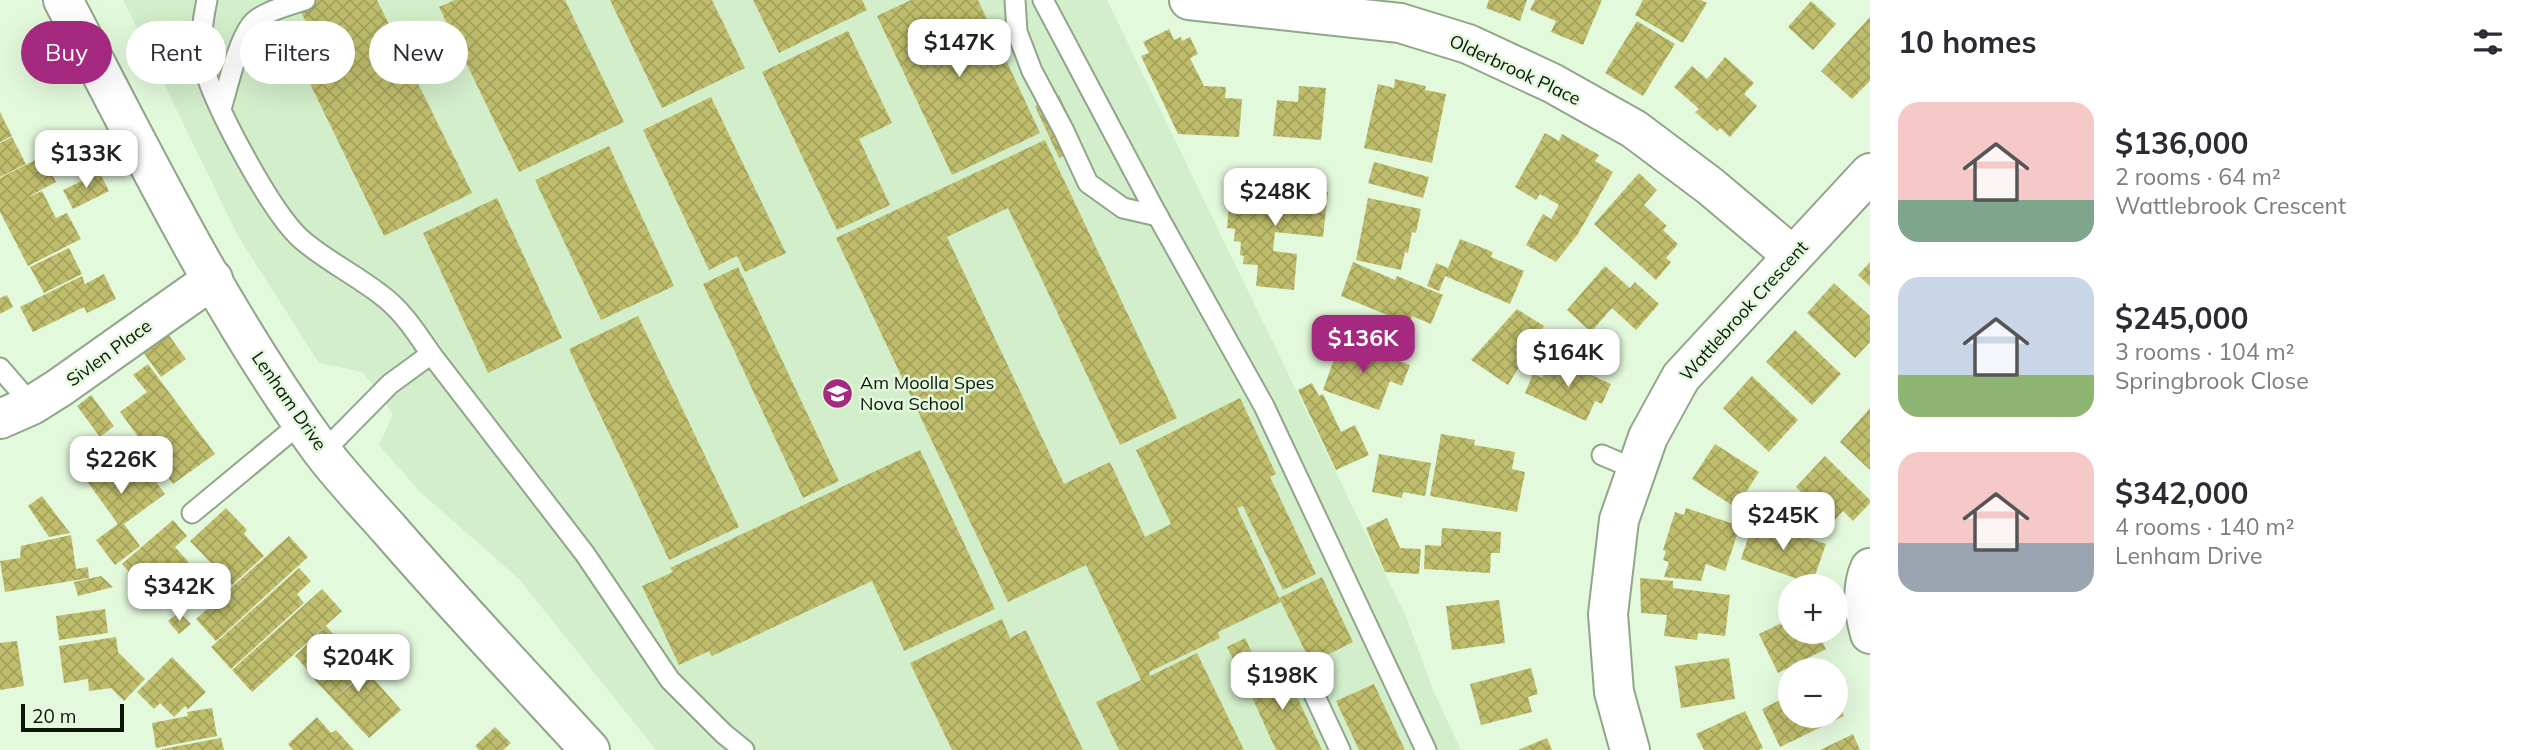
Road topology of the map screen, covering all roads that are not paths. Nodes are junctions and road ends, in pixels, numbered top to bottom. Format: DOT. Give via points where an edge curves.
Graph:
graph roads {
  1 [pos="63,0"];
  2 [pos="207,0"];
  3 [pos="305,0"];
  4 [pos="1014,0"];
  5 [pos="1043,0"];
  6 [pos="1189,0"];
  7 [pos="221,109"];
  8 [pos="1870,173"];
  9 [pos="1158,216"];
  10 [pos="1793,256"];
  11 [pos="213,279"];
  12 [pos="431,354"];
  13 [pos="0,368"];
  14 [pos="16,412"];
  15 [pos="302,422"];
  16 [pos="323,452"];
  17 [pos="1602,455"];
  18 [pos="1637,470"];
  19 [pos="192,513"];
  20 [pos="1870,568"];
  21 [pos="1870,634"];
  22 [pos="1306,677"];
  23 [pos="590,750"];
  24 [pos="744,750"];
  25 [pos="1340,750"];
  26 [pos="1426,750"];
  27 [pos="1630,750"];
  1 -- 11 [label="street, Lenham Drive"];
  2 -- 7 [label="lane" via="201,24 205,71"];
  3 -- 7 [label="lane" via="251,24"];
  4 -- 9 [label="lane" via="1020,42 1088,183 1123,208"];
  5 -- 9 [label="lane"];
  6 -- 10 [label="street, Olderbrook Place" via="1399,23 1468,44 1552,83 1634,129"];
  7 -- 12 [label="lane" via="270,198 299,237 381,294 407,318"];
  8 -- 10 [label="street, Wattlebrook Crescent"];
  9 -- 26 [label="lane" via="1264,406"];
  10 -- 18 [label="street, Wattlebrook Crescent" via="1681,377 1648,437"];
  11 -- 14 [label="street, Sivlen Place" via="59,388"];
  11 -- 15 [label="street, Lenham Drive" via="259,361"];
  12 -- 16 [label="lane" via="390,384"];
  12 -- 24 [label="lane" via="585,554 670,680"];
  13 -- 14 [label="lane"];
  15 -- 16 [label="street, Lenham Drive"];
  15 -- 19 [label="lane"];
  16 -- 23 [label="street, Lenham Drive" via="432,579"];
  17 -- 18 [label="lane"];
  18 -- 27 [label="street, Wattlebrook Crescent" via="1619,520 1608,614 1614,692"];
  20 -- 21 [label="street" via="1864,612"];
  22 -- 25 [label="lane"];
}
